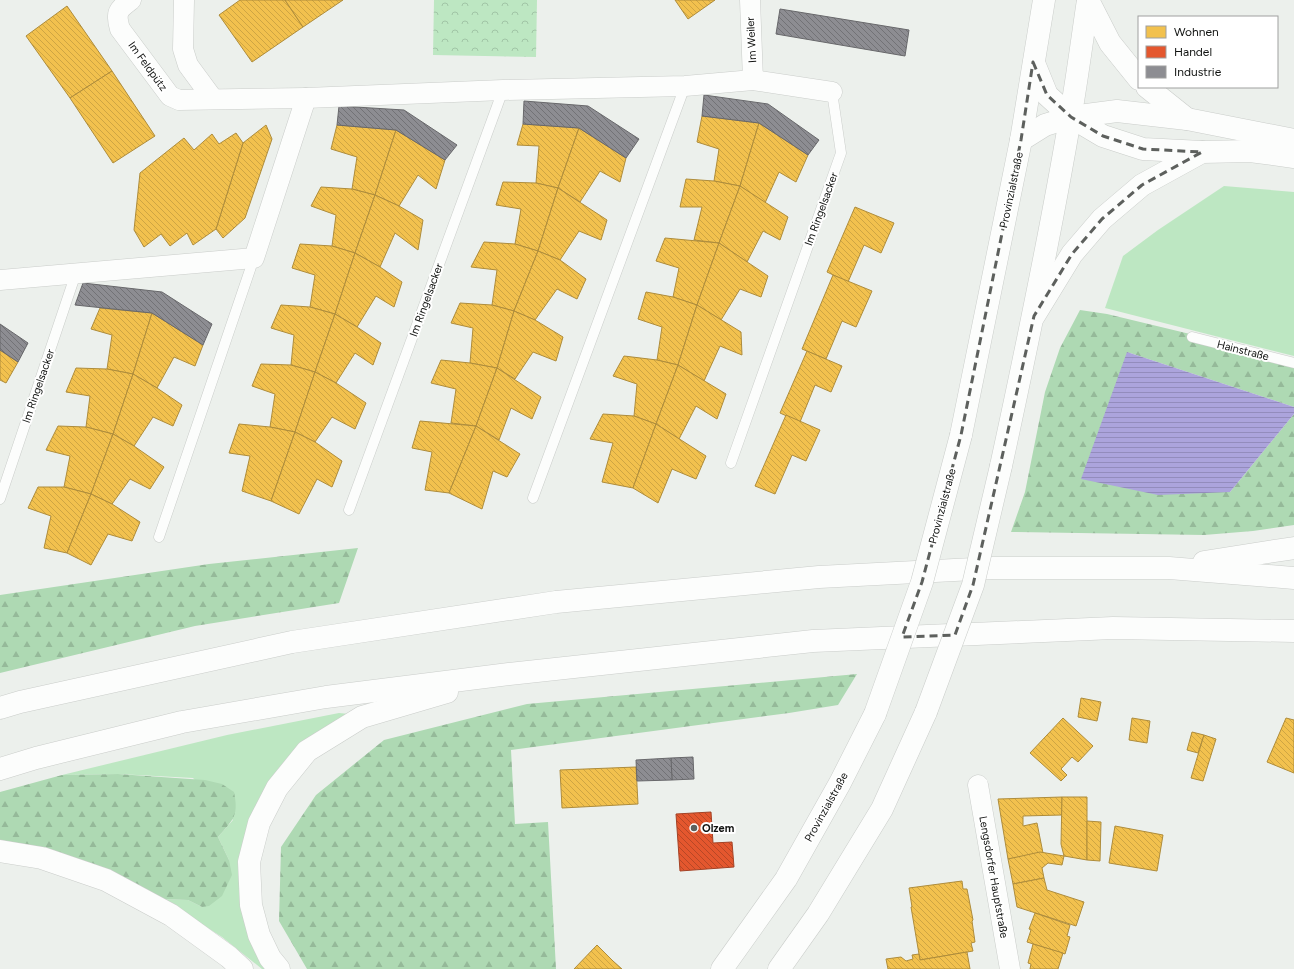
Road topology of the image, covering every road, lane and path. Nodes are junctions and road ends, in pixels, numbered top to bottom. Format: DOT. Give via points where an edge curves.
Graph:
graph roads {
  1 [pos="131,0"];
  2 [pos="184,0"];
  3 [pos="750,0"];
  4 [pos="1044,0"];
  5 [pos="1088,0"];
  6 [pos="1033,62"];
  7 [pos="1138,78"];
  8 [pos="753,80"];
  9 [pos="685,86"];
  10 [pos="1148,88"];
  11 [pos="503,90"];
  12 [pos="832,92"];
  13 [pos="306,98"];
  14 [pos="213,99"];
  15 [pos="1071,117"];
  16 [pos="1187,119"];
  17 [pos="1021,140"];
  18 [pos="1294,140"];
  19 [pos="1202,152"];
  20 [pos="1294,157"];
  21 [pos="254,258"];
  22 [pos="76,273"];
  23 [pos="0,280"];
  24 [pos="1034,316"];
  25 [pos="1192,337"];
  26 [pos="1294,363"];
  27 [pos="731,463"];
  28 [pos="533,498"];
  29 [pos="0,499"];
  30 [pos="349,510"];
  31 [pos="159,537"];
  32 [pos="1294,548"];
  33 [pos="1169,568"];
  34 [pos="1294,578"];
  35 [pos="1294,631"];
  36 [pos="509,674"];
  37 [pos="0,708"];
  38 [pos="0,769"];
  39 [pos="978,785"];
  40 [pos="0,851"];
  41 [pos="242,969"];
  42 [pos="279,969"];
  43 [pos="722,969"];
  44 [pos="779,969"];
  45 [pos="1010,969"];
  1 -- 14 [label="street, Im Feldpütz" via="120,9 117,19 120,29 170,96 179,100"];
  2 -- 14 [label="street" via="183,49 188,65"];
  3 -- 8 [label="street, Im Weiler"];
  4 -- 6 [label="main road, Provinzialstraße"];
  5 -- 7 [label="main road" via="1110,43"];
  5 -- 15 [label="main road"];
  6 -- 15 [label="main road" via="1046,95"];
  6 -- 17 [label="main road, Provinzialstraße"];
  8 -- 9 [label="street, Im Ringelsacker"];
  8 -- 12 [label="street, Im Ringelsacker"];
  9 -- 11 [label="street, Im Ringelsacker"];
  9 -- 28 [label="lane"];
  10 -- 16 [label="main road"];
  11 -- 13 [label="street, Im Ringelsacker"];
  11 -- 30 [label="lane, Im Ringelsacker"];
  12 -- 27 [label="lane, Im Ringelsacker" via="841,154"];
  13 -- 14 [label="street, Im Feldpütz"];
  13 -- 21 [label="street"];
  15 -- 16 [label="main road" via="1117,111"];
  15 -- 17 [label="main road" via="1045,125"];
  15 -- 19 [label="main road" via="1103,136 1143,149"];
  15 -- 24 [label="main road"];
  16 -- 18 [label="main road"];
  17 -- 43 [label="main road, Provinzialstraße, bridge" via="961,435 922,582 876,714 786,878"];
  19 -- 20 [label="main road" via="1250,151"];
  19 -- 24 [label="main road" via="1142,185 1102,219 1072,254"];
  21 -- 22 [label="street"];
  21 -- 31 [label="lane"];
  22 -- 23 [label="street"];
  22 -- 29 [label="lane, Im Ringelsacker"];
  24 -- 44 [label="main road, bridge" via="973,585 926,712 882,809 818,914"];
  25 -- 26 [label="lane, Hainstraße"];
  32 -- 33 [label="main road"];
  33 -- 34 [label="main road"];
  33 -- 37 [label="main road" via="993,568 819,577 556,602 292,642"];
  35 -- 36 [label="main road" via="1113,628 813,641"];
  36 -- 38 [label="main road" via="326,697 182,722"];
  36 -- 42 [label="main road" via="362,717 307,751 277,788 259,823 249,862 251,905 259,935 270,958"];
  39 -- 45 [label="street, Lengsdorfer Hauptstraße"];
  40 -- 41 [label="main road" via="42,858 106,880 171,915"];
}
